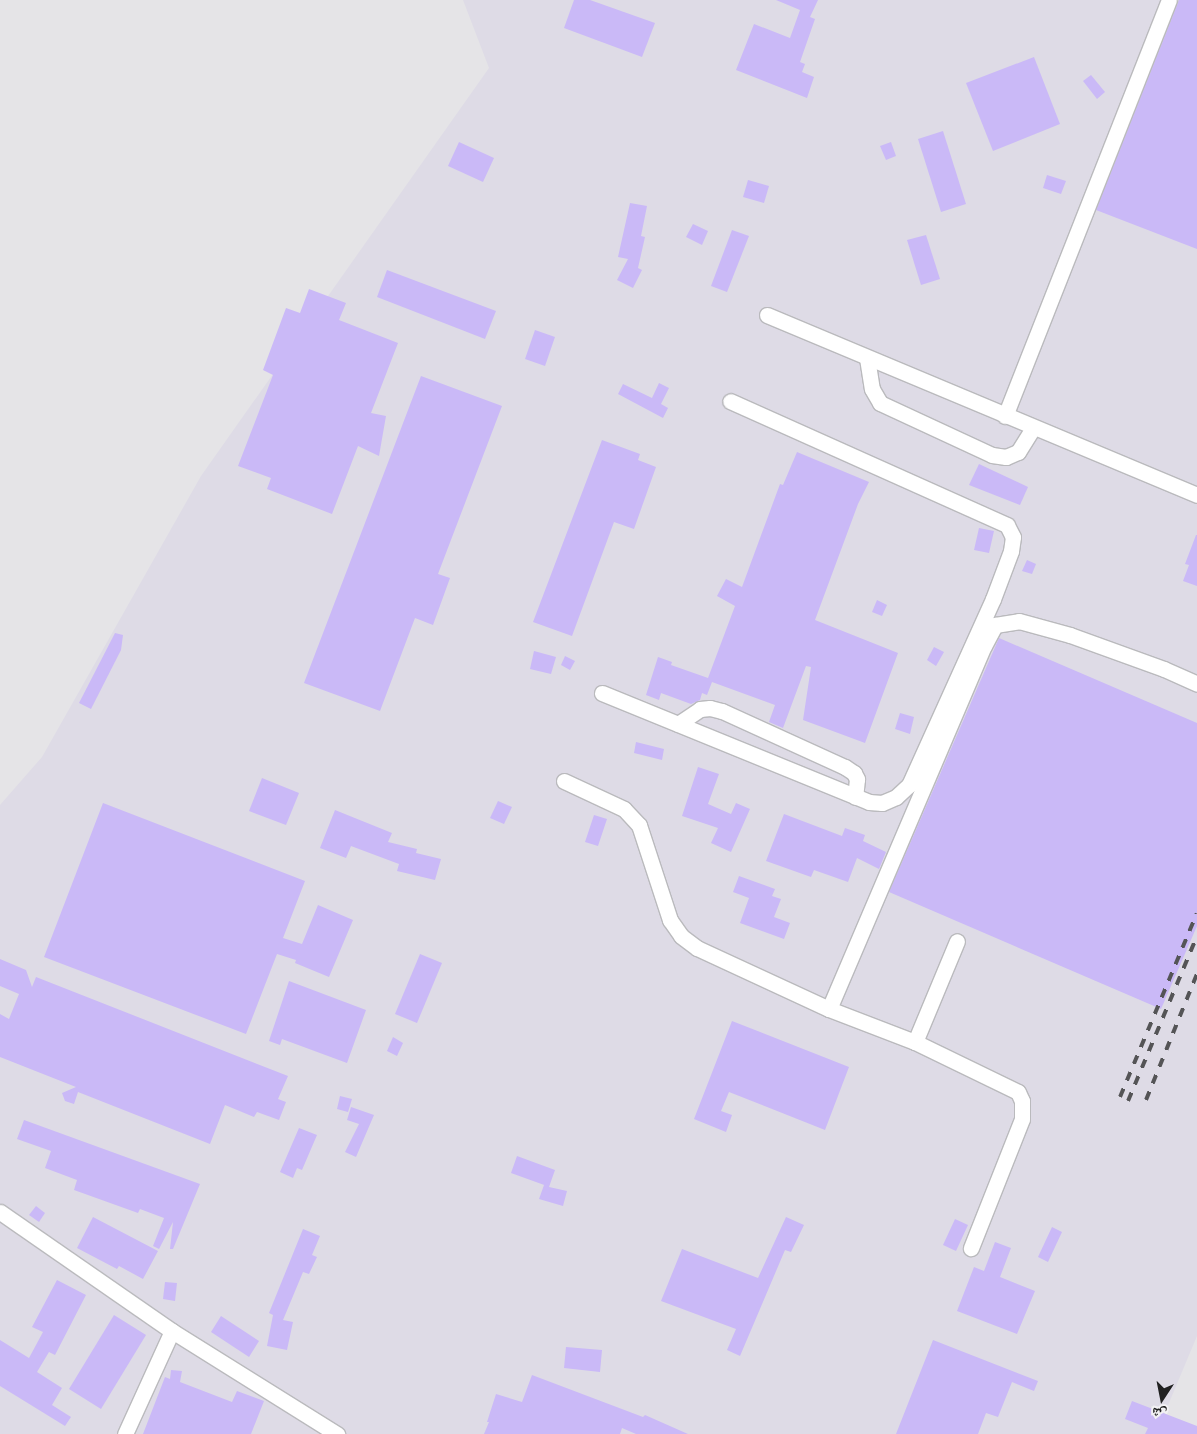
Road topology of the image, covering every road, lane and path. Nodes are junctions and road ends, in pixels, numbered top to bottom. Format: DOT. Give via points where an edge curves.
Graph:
graph roads {
  1 [pos="1169,0"];
  2 [pos="767,315"];
  3 [pos="867,358"];
  4 [pos="730,401"];
  5 [pos="1005,416"];
  6 [pos="1033,428"];
  7 [pos="1197,495"];
  8 [pos="1197,684"];
  9 [pos="602,693"];
  10 [pos="678,724"];
  11 [pos="564,781"];
  12 [pos="855,797"];
  13 [pos="957,941"];
  14 [pos="829,1009"];
  15 [pos="915,1042"];
  16 [pos="0,1212"];
  17 [pos="971,1248"];
  18 [pos="172,1331"];
  19 [pos="125,1434"];
  20 [pos="338,1434"];
  1 -- 5 [label="street"];
  2 -- 3 [label="street"];
  3 -- 5 [label="street"];
  3 -- 6 [label="street" via="872,389 880,403 992,455 1006,457 1018,452"];
  4 -- 12 [label="street" via="1006,525 1013,537 993,599 909,785 896,797 882,803"];
  5 -- 6 [label="street"];
  6 -- 7 [label="street"];
  8 -- 14 [label="street" via="1070,635 1018,621 995,625"];
  9 -- 10 [label="street"];
  10 -- 12 [label="street"];
  10 -- 12 [label="street" via="700,709 722,711 845,767 857,779"];
  11 -- 14 [label="street" via="624,809 639,825 670,920 681,936 697,948"];
  13 -- 15 [label="street"];
  14 -- 15 [label="street"];
  15 -- 17 [label="street" via="1018,1092 1022,1101 1022,1119"];
  16 -- 18 [label="street"];
  18 -- 19 [label="street"];
  18 -- 20 [label="street"];
}
